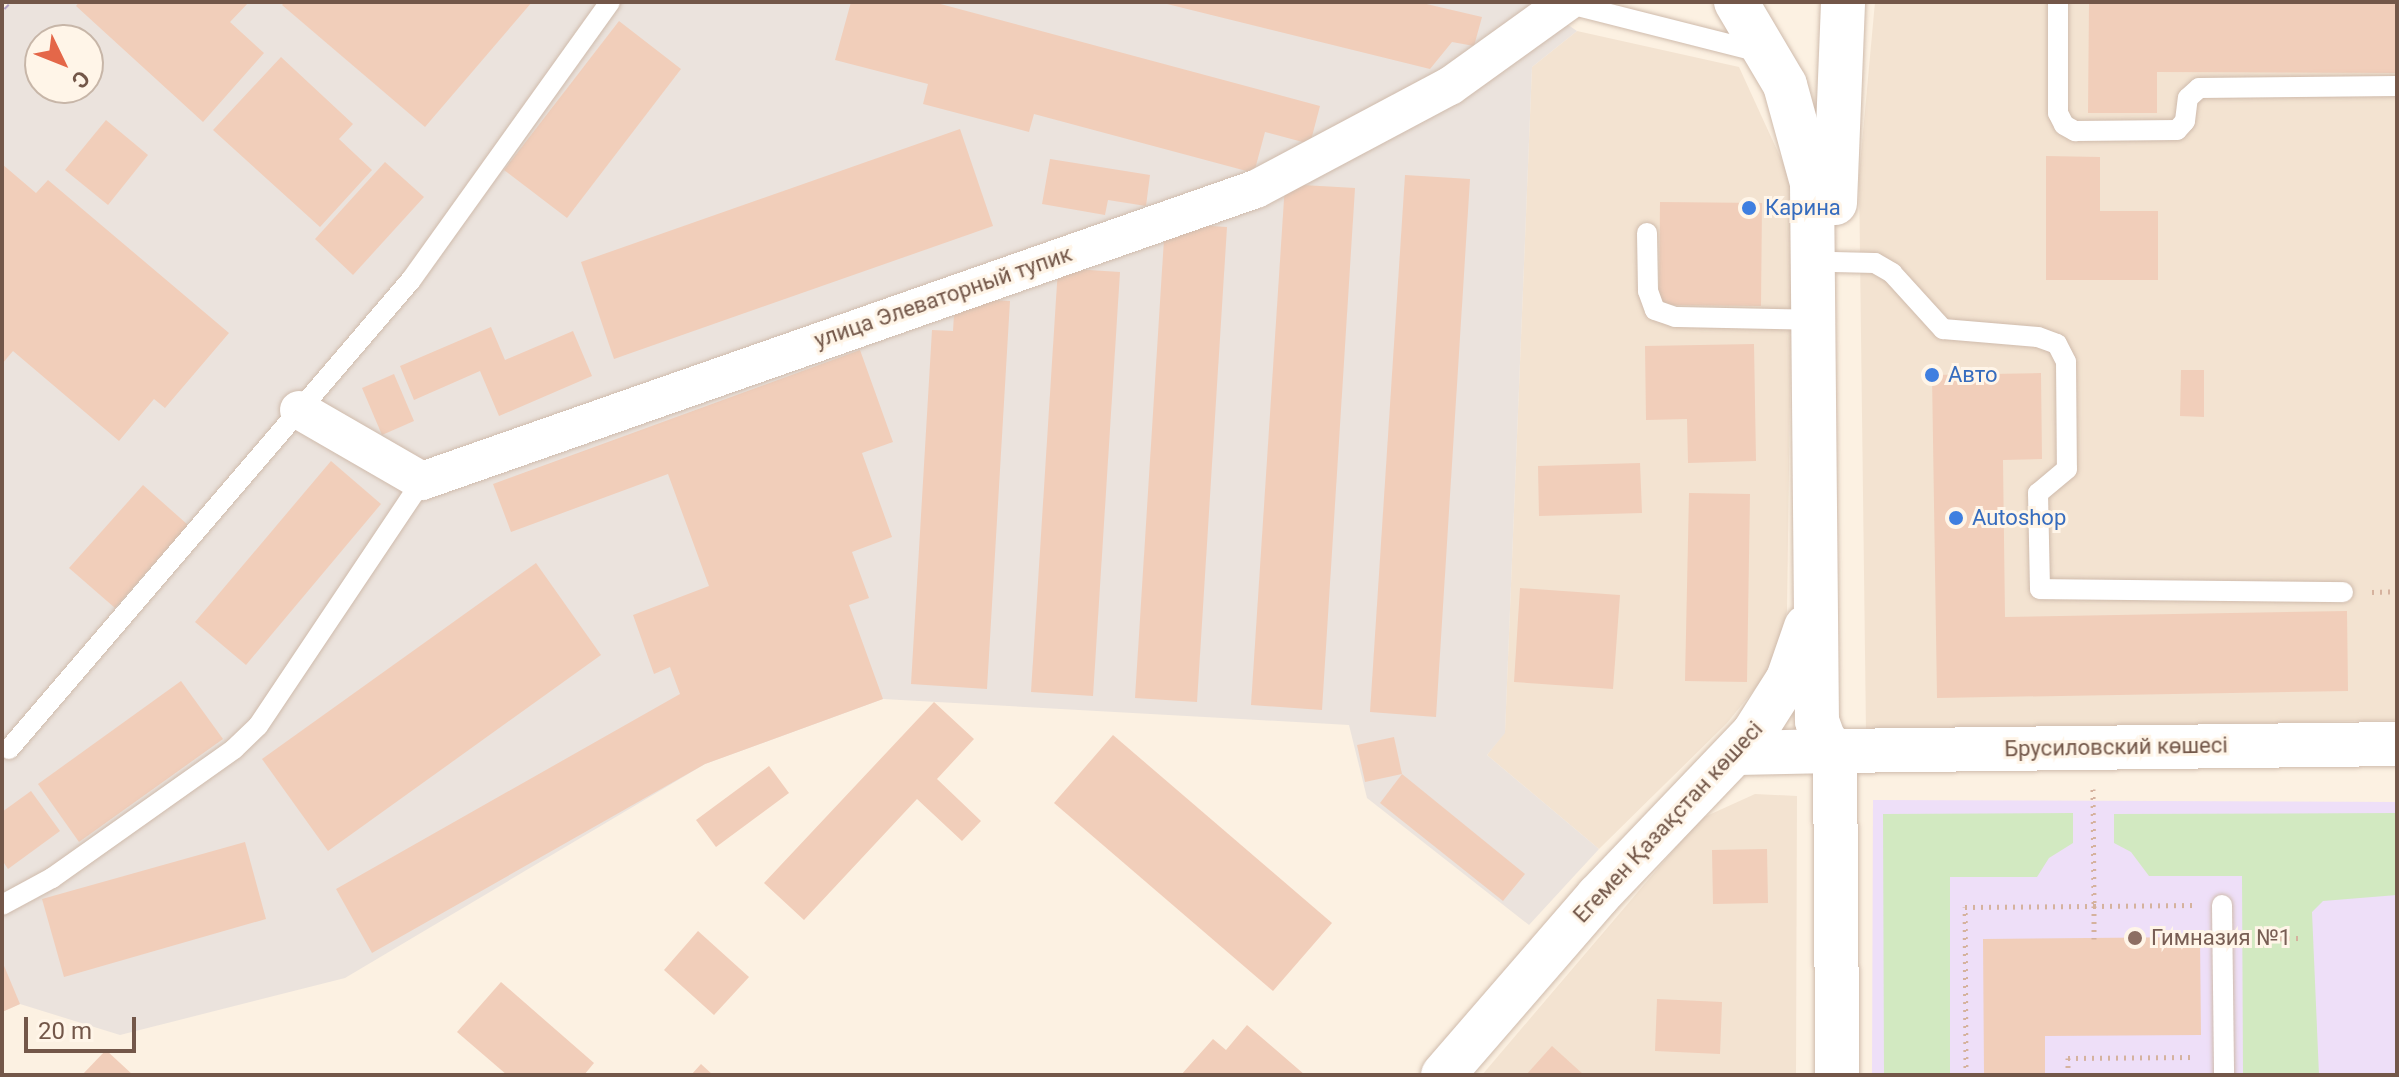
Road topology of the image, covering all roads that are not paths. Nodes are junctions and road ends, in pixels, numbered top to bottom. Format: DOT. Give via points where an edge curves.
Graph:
graph roads {
  1 [pos="610,2"];
  2 [pos="1566,2"];
  3 [pos="1736,2"];
  4 [pos="1843,2"];
  5 [pos="2058,2"];
  6 [pos="1769,55"];
  7 [pos="2397,86"];
  8 [pos="1647,233"];
  9 [pos="1833,262"];
  10 [pos="1813,320"];
  11 [pos="299,410"];
  12 [pos="422,481"];
  13 [pos="1816,532"];
  14 [pos="2343,592"];
  15 [pos="2397,744"];
  16 [pos="9,749"];
  17 [pos="1835,751"];
  18 [pos="1742,753"];
  19 [pos="1836,839"];
  20 [pos="2,905"];
  21 [pos="2222,905"];
  22 [pos="2224,1066"];
  23 [pos="1443,1075"];
  24 [pos="1837,1075"];
  1 -- 11 [label="lane" via="411,280"];
  2 -- 6 [label="lane"];
  2 -- 12 [label="street, улица Элеваторный тупик" via="1450,86 1256,189"];
  3 -- 6 [label="main road, Егемен Қазақстан көшесі"];
  4 -- 9 [label="main road"];
  5 -- 7 [label="lane" via="2058,113 2075,131 2177,130 2185,121 2188,98 2199,88"];
  6 -- 10 [label="main road, Егемен Қазақстан көшесі" via="1798,120 1812,183"];
  8 -- 10 [label="lane" via="1648,291 1655,310 1675,317"];
  9 -- 14 [label="lane" via="1875,263 1892,273 1943,329 2038,337 2057,344 2066,362 2067,469 2038,493 2040,589"];
  9 -- 17 [label="main road"];
  10 -- 13 [label="main road, Егемен Қазақстан көшесі"];
  11 -- 12 [label="street"];
  11 -- 16 [label="lane"];
  12 -- 20 [label="lane" via="258,726 234,749 52,878"];
  13 -- 17 [label="main road, Егемен Қазақстан көшесі" via="1817,721"];
  13 -- 18 [label="main road, Егемен Қазақстан көшесі" via="1802,643 1778,698"];
  15 -- 17 [label="main road, Брусиловский көшесі"];
  17 -- 18 [label="main road, Брусиловский көшесі"];
  17 -- 19 [label="main road, Егемен Қазақстан көшесі"];
  18 -- 19 [label="main road" via="1779,762 1806,783 1823,803"];
  18 -- 23 [label="main road, Егемен Қазақстан көшесі" via="1598,896"];
  19 -- 24 [label="main road, Егемен Қазақстан көшесі"];
  21 -- 22 [label="lane"];
}
